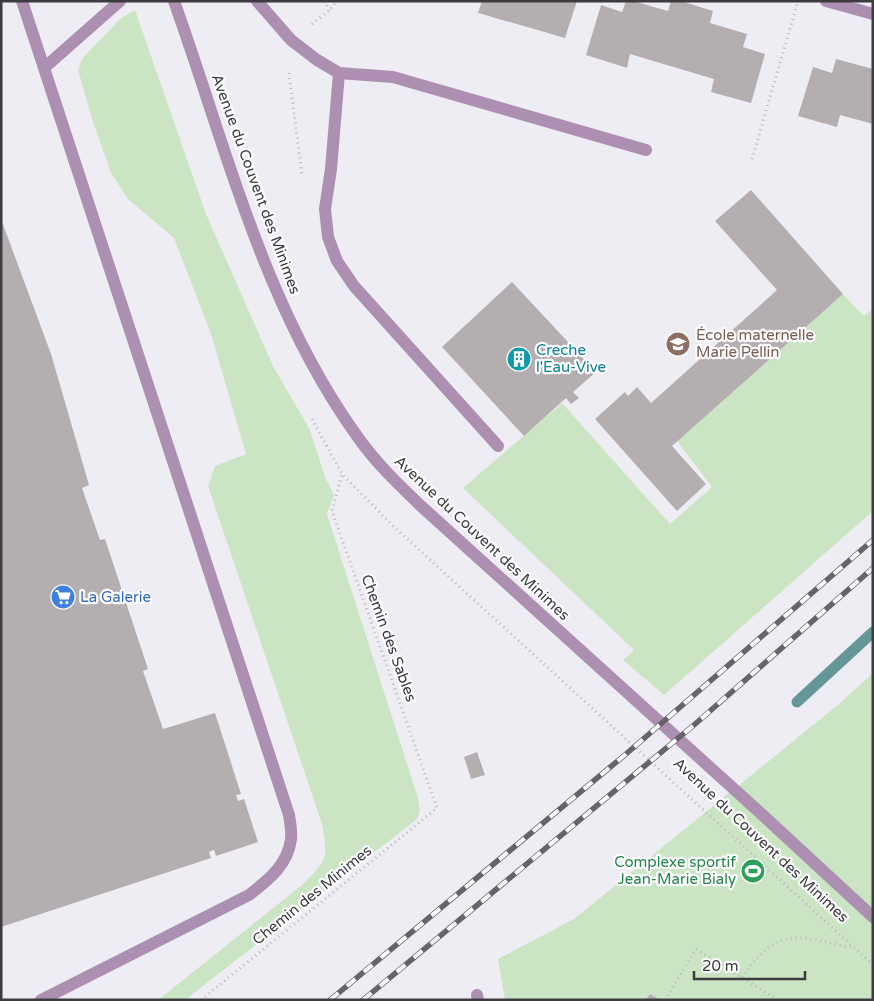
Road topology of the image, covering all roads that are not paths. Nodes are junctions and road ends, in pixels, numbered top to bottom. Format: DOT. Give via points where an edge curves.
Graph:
graph roads {
  1 [pos="22,1"];
  2 [pos="120,1"];
  3 [pos="174,1"];
  4 [pos="257,1"];
  5 [pos="826,1"];
  6 [pos="873,14"];
  7 [pos="44,68"];
  8 [pos="339,73"];
  9 [pos="646,150"];
  10 [pos="498,446"];
  11 [pos="873,918"];
  12 [pos="41,1000"];
  1 -- 7 [label="street"];
  2 -- 7 [label="street"];
  3 -- 11 [label="street, Avenue du Couvent des Minimes" via="241,200 274,286 319,378 357,437 420,506"];
  4 -- 8 [label="street" via="291,40"];
  5 -- 6 [label="street"];
  7 -- 12 [label="street" via="289,815 292,838 286,857 272,877 249,895"];
  8 -- 9 [label="street" via="393,77"];
  8 -- 10 [label="street" via="332,169 325,209 328,237 337,261 354,286"];
}
